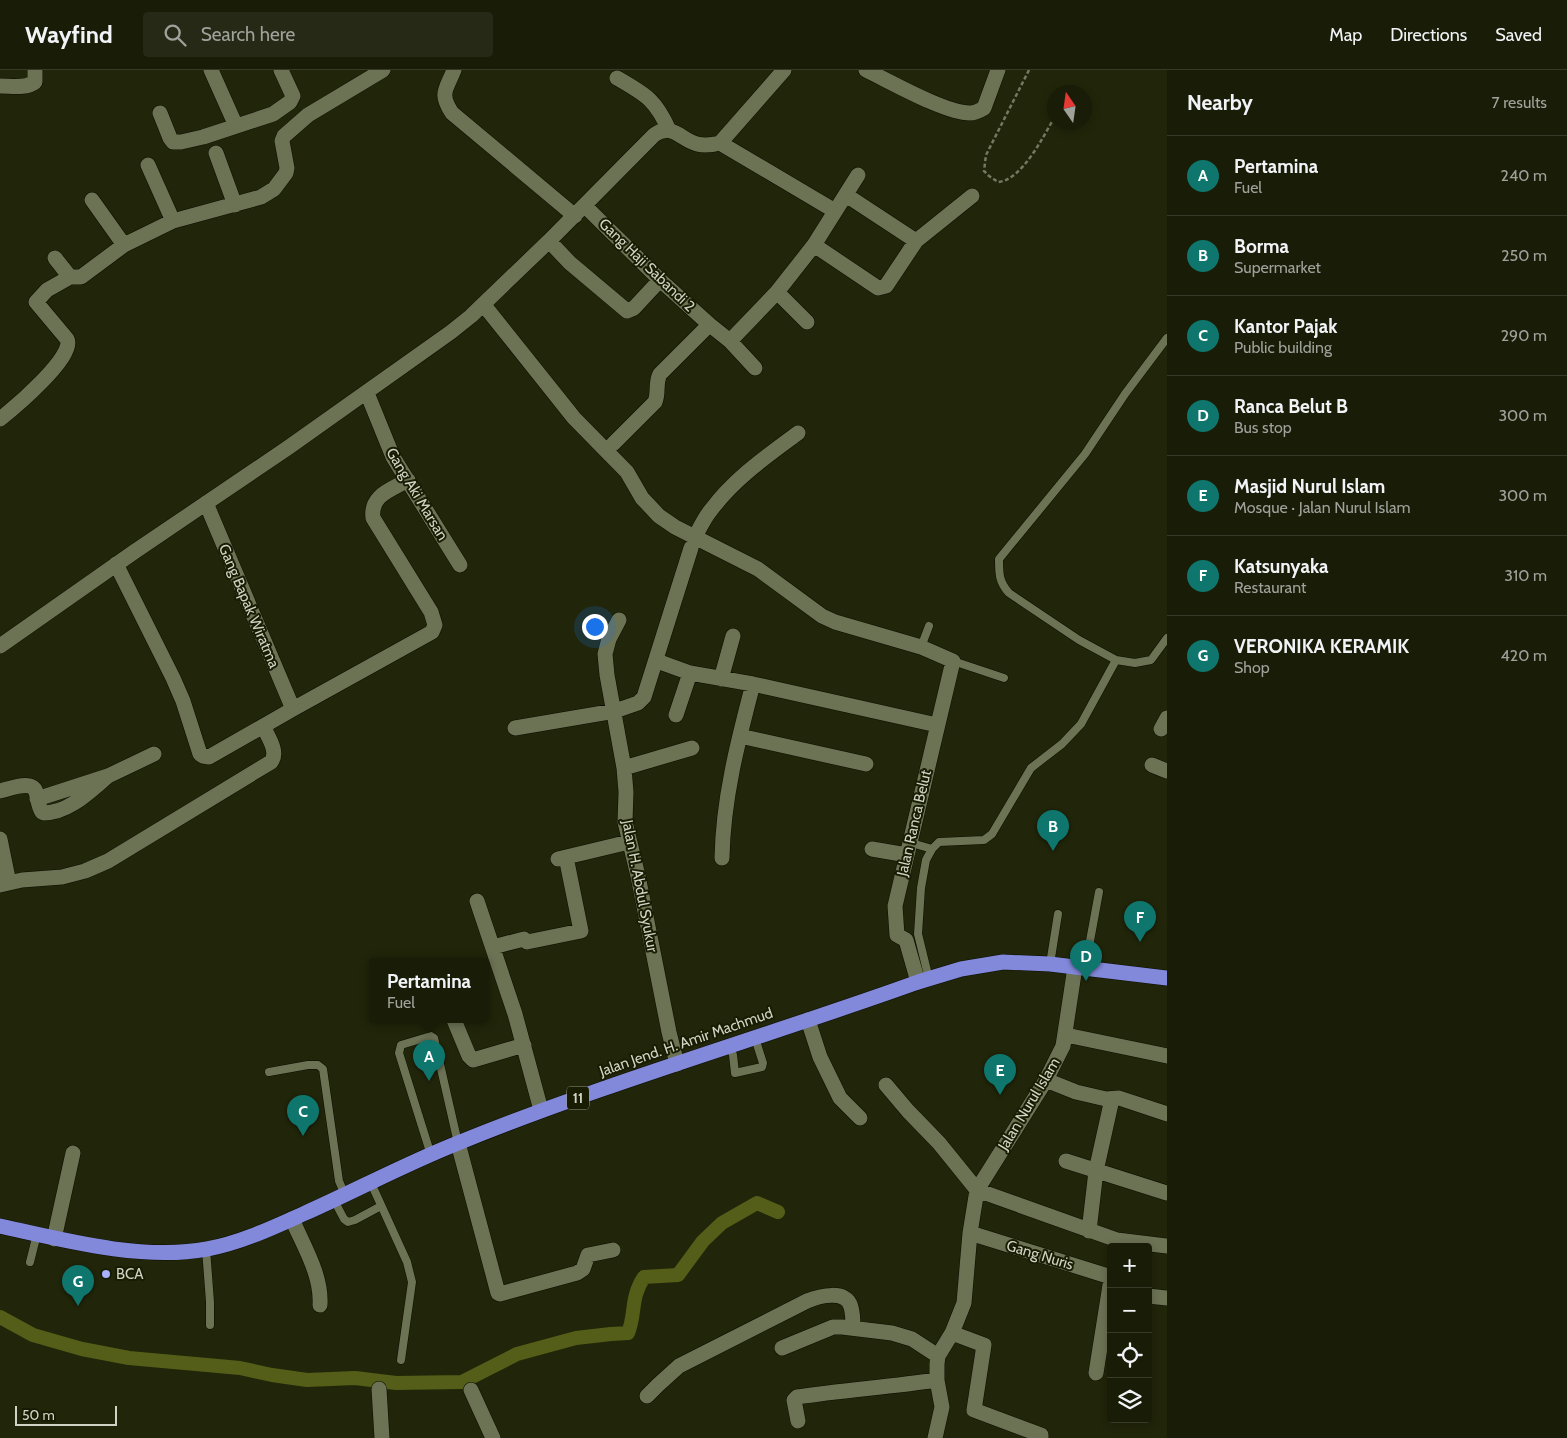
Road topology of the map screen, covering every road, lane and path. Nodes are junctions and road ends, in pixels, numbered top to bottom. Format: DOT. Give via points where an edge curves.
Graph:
graph roads {
  1 [pos="35,70"];
  2 [pos="211,70"];
  3 [pos="281,70"];
  4 [pos="383,70"];
  5 [pos="454,70"];
  6 [pos="784,70"];
  7 [pos="866,70"];
  8 [pos="998,70"];
  9 [pos="1029,70"];
  10 [pos="617,78"];
  11 [pos="0,86"];
  12 [pos="160,113"];
  13 [pos="236,126"];
  14 [pos="1047,129"];
  15 [pos="669,130"];
  16 [pos="720,143"];
  17 [pos="216,153"];
  18 [pos="148,164"];
  19 [pos="858,176"];
  20 [pos="846,195"];
  21 [pos="972,196"];
  22 [pos="92,200"];
  23 [pos="235,205"];
  24 [pos="580,211"];
  25 [pos="835,211"];
  26 [pos="173,221"];
  27 [pos="549,241"];
  28 [pos="916,241"];
  29 [pos="814,244"];
  30 [pos="124,245"];
  31 [pos="55,258"];
  32 [pos="70,277"];
  33 [pos="660,280"];
  34 [pos="777,292"];
  35 [pos="483,304"];
  36 [pos="807,322"];
  37 [pos="710,324"];
  38 [pos="1167,338"];
  39 [pos="730,341"];
  40 [pos="755,368"];
  41 [pos="367,393"];
  42 [pos="0,419"];
  43 [pos="798,433"];
  44 [pos="614,444"];
  45 [pos="408,480"];
  46 [pos="206,503"];
  47 [pos="693,542"];
  48 [pos="116,564"];
  49 [pos="460,565"];
  50 [pos="619,620"];
  51 [pos="929,626"];
  52 [pos="733,636"];
  53 [pos="1167,638"];
  54 [pos="0,646"];
  55 [pos="921,647"];
  56 [pos="953,660"];
  57 [pos="1116,660"];
  58 [pos="656,661"];
  59 [pos="690,673"];
  60 [pos="722,678"];
  61 [pos="1004,678"];
  62 [pos="753,684"];
  63 [pos="293,709"];
  64 [pos="614,711"];
  65 [pos="676,715"];
  66 [pos="936,725"];
  67 [pos="263,726"];
  68 [pos="515,728"];
  69 [pos="740,736"];
  70 [pos="692,748"];
  71 [pos="154,754"];
  72 [pos="866,764"];
  73 [pos="1152,765"];
  74 [pos="624,768"];
  75 [pos="1167,771"];
  76 [pos="0,791"];
  77 [pos="0,839"];
  78 [pos="629,842"];
  79 [pos="872,849"];
  80 [pos="932,849"];
  81 [pos="911,850"];
  82 [pos="722,858"];
  83 [pos="5,884"];
  84 [pos="1099,892"];
  85 [pos="477,900"];
  86 [pos="1058,914"];
  87 [pos="493,948"];
  88 [pos="1050,964"];
  89 [pos="1080,968"];
  90 [pos="1167,978"];
  91 [pos="924,980"];
  92 [pos="808,1020"];
  93 [pos="455,1023"];
  94 [pos="1066,1035"];
  95 [pos="755,1038"];
  96 [pos="524,1045"];
  97 [pos="730,1046"];
  98 [pos="1167,1056"];
  99 [pos="677,1064"];
  100 [pos="269,1072"];
  101 [pos="1046,1080"];
  102 [pos="886,1085"];
  103 [pos="1112,1099"];
  104 [pos="542,1110"];
  105 [pos="1167,1114"];
  106 [pos="860,1118"];
  107 [pos="458,1143"];
  108 [pos="73,1153"];
  109 [pos="431,1154"];
  110 [pos="1066,1162"];
  111 [pos="1096,1171"];
  112 [pos="371,1182"];
  113 [pos="980,1184"];
  114 [pos="1167,1193"];
  115 [pos="339,1197"];
  116 [pos="381,1206"];
  117 [pos="292,1219"];
  118 [pos="0,1226"];
  119 [pos="1089,1231"];
  120 [pos="970,1233"];
  121 [pos="37,1234"];
  122 [pos="54,1239"];
  123 [pos="1114,1243"];
  124 [pos="1152,1245"];
  125 [pos="1167,1246"];
  126 [pos="206,1249"];
  127 [pos="613,1250"];
  128 [pos="30,1262"];
  129 [pos="1107,1285"];
  130 [pos="1110,1288"];
  131 [pos="1152,1296"];
  132 [pos="1167,1298"];
  133 [pos="320,1305"];
  134 [pos="210,1326"];
  135 [pos="854,1328"];
  136 [pos="952,1333"];
  137 [pos="782,1348"];
  138 [pos="938,1356"];
  139 [pos="401,1360"];
  140 [pos="1096,1373"];
  141 [pos="937,1380"];
  142 [pos="379,1388"];
  143 [pos="471,1390"];
  144 [pos="647,1396"];
  145 [pos="798,1421"];
  146 [pos="382,1438"];
  147 [pos="493,1438"];
  148 [pos="935,1438"];
  149 [pos="1040,1438"];
  1 -- 11 [label="street" via="35,82 32,84"];
  2 -- 13 [label="street"];
  3 -- 13 [label="street" via="293,96 290,102 273,114"];
  4 -- 23 [label="street" via="308,115 284,136 286,173 274,189 262,197"];
  5 -- 24 [label="street, Gang Haji Sabandi 2" via="444,93 444,102 452,113"];
  6 -- 16 [label="street"];
  7 -- 8 [label="street" via="944,106 969,113 984,108"];
  9 -- 14 [label="path" via="986,155 984,171 998,182 1008,179 1024,166"];
  10 -- 15 [label="street" via="647,96 661,112"];
  12 -- 13 [label="street" via="173,142 203,137"];
  15 -- 16 [label="street" via="696,144"];
  15 -- 24 [label="street" via="660,130 654,135"];
  16 -- 25 [label="street"];
  17 -- 23 [label="street"];
  18 -- 26 [label="street"];
  19 -- 20 [label="street"];
  20 -- 25 [label="street"];
  20 -- 28 [label="street"];
  21 -- 28 [label="street"];
  22 -- 30 [label="street"];
  23 -- 26 [label="street"];
  24 -- 27 [label="street"];
  24 -- 33 [label="street, Gang Haji Sabandi 2"];
  25 -- 29 [label="street"];
  26 -- 30 [label="street"];
  27 -- 33 [label="street" via="627,311 634,308"];
  27 -- 35 [label="street"];
  28 -- 29 [label="street" via="882,288"];
  29 -- 34 [label="street"];
  30 -- 32 [label="street" via="81,277"];
  31 -- 32 [label="street"];
  32 -- 42 [label="street" via="47,290 36,302 70,343 68,349 56,368"];
  33 -- 37 [label="street, Gang Haji Sabandi 2"];
  34 -- 36 [label="street"];
  34 -- 39 [label="street"];
  35 -- 41 [label="street" via="452,332"];
  35 -- 47 [label="street" via="574,418 627,472 642,498 659,516"];
  37 -- 39 [label="street, Gang Haji Sabandi 2"];
  37 -- 44 [label="street" via="660,374 655,402"];
  38 -- 57 [label="lane" via="1084,454 1000,559 999,576 1009,593 1079,640"];
  39 -- 40 [label="street, Gang Haji Sabandi 2"];
  41 -- 45 [label="street, Gang Aki Marsan" via="393,457"];
  41 -- 46 [label="street"];
  43 -- 47 [label="street" via="732,486 710,511"];
  45 -- 49 [label="street, Gang Aki Marsan"];
  45 -- 63 [label="street" via="377,499 372,508 373,518 432,612 435,625 432,632"];
  46 -- 48 [label="street"];
  46 -- 63 [label="street, Gang Bapak Wiratma"];
  47 -- 55 [label="street" via="758,569 835,622"];
  47 -- 58 [label="street"];
  48 -- 54 [label="street"];
  48 -- 67 [label="street" via="173,678 200,754 208,757"];
  50 -- 64 [label="street, Jalan H. Abdul Syukur" via="605,654"];
  51 -- 55 [label="lane"];
  52 -- 60 [label="street"];
  53 -- 57 [label="lane" via="1151,660 1135,663"];
  55 -- 56 [label="street"];
  56 -- 61 [label="lane"];
  56 -- 66 [label="street, Jalan Ranca Belut"];
  57 -- 80 [label="lane" via="1081,724 1031,768 992,834 984,840 939,842"];
  58 -- 59 [label="street"];
  58 -- 64 [label="street" via="644,696 638,703"];
  59 -- 60 [label="street"];
  59 -- 65 [label="street"];
  60 -- 62 [label="street"];
  62 -- 66 [label="street"];
  62 -- 69 [label="street"];
  63 -- 67 [label="street"];
  64 -- 68 [label="street"];
  64 -- 74 [label="street, Jalan H. Abdul Syukur"];
  66 -- 81 [label="street, Jalan Ranca Belut"];
  67 -- 83 [label="street" via="275,753 271,762 108,861 62,877"];
  69 -- 72 [label="street"];
  69 -- 82 [label="street" via="726,801"];
  70 -- 74 [label="street"];
  71 -- 76 [label="street" via="108,776 37,799 36,790 27,785"];
  73 -- 75 [label="street"];
  74 -- 78 [label="street, Jalan H. Abdul Syukur" via="625,822"];
  77 -- 83 [label="street"];
  78 -- 87 [label="street" via="562,858 581,931 527,942 523,939"];
  78 -- 99 [label="street, Jalan H. Abdul Syukur"];
  79 -- 81 [label="street"];
  80 -- 81 [label="lane"];
  80 -- 91 [label="lane" via="926,860 921,888 918,934"];
  81 -- 91 [label="street, Jalan Ranca Belut" via="895,906 897,935 906,940"];
  84 -- 89 [label="lane"];
  85 -- 87 [label="street"];
  86 -- 88 [label="lane"];
  87 -- 96 [label="street"];
  88 -- 89 [label="highway, Jalan Jend. H. Amir Machmud / 11"];
  88 -- 91 [label="highway, Jalan Jend. H. Amir Machmud / 11" via="1003,962 961,969"];
  89 -- 90 [label="highway, Jalan Jend. H. Amir Machmud / 11"];
  89 -- 94 [label="street, Jalan Nurul Islam"];
  91 -- 92 [label="highway, Jalan Jend. H. Amir Machmud / 11"];
  92 -- 95 [label="highway, Jalan Jend. H. Amir Machmud / 11"];
  92 -- 106 [label="street" via="836,1091"];
  93 -- 96 [label="street" via="473,1060"];
  94 -- 98 [label="street"];
  94 -- 101 [label="street, Jalan Nurul Islam"];
  95 -- 97 [label="highway, Jalan Jend. H. Amir Machmud / 11"];
  95 -- 97 [label="lane" via="762,1067 735,1073"];
  96 -- 104 [label="street"];
  97 -- 99 [label="highway, Jalan Jend. H. Amir Machmud / 11"];
  99 -- 104 [label="highway, Jalan Jend. H. Amir Machmud / 11"];
  100 -- 115 [label="lane" via="308,1065 318,1065 323,1069"];
  101 -- 103 [label="street" via="1076,1092"];
  101 -- 113 [label="street, Jalan Nurul Islam"];
  102 -- 113 [label="street"];
  103 -- 105 [label="street" via="1119,1098"];
  103 -- 111 [label="street"];
  104 -- 107 [label="highway, Jalan Jend. H. Amir Machmud / 11"];
  107 -- 109 [label="highway, Jalan Jend. H. Amir Machmud / 11"];
  107 -- 109 [label="lane" via="434,1038 431,1036 401,1044 399,1053"];
  107 -- 127 [label="street" via="498,1293 577,1273 584,1269 588,1255"];
  108 -- 122 [label="street"];
  109 -- 112 [label="highway, Jalan Jend. H. Amir Machmud / 11"];
  110 -- 111 [label="street"];
  111 -- 114 [label="street"];
  111 -- 119 [label="street"];
  112 -- 115 [label="highway, Jalan Jend. H. Amir Machmud / 11"];
  112 -- 116 [label="lane"];
  113 -- 119 [label="street"];
  113 -- 120 [label="street"];
  115 -- 116 [label="lane" via="344,1219 348,1222"];
  115 -- 117 [label="highway, Jalan Jend. H. Amir Machmud / 11"];
  116 -- 139 [label="lane" via="407,1262 412,1282"];
  117 -- 126 [label="highway, Jalan Jend. H. Amir Machmud / 11"];
  117 -- 133 [label="street" via="316,1277"];
  118 -- 121 [label="highway, Jalan Jend. H. Amir Machmud / 11"];
  119 -- 123 [label="street"];
  120 -- 129 [label="street, Gang Nuris"];
  120 -- 136 [label="street" via="964,1304"];
  121 -- 122 [label="highway, Jalan Jend. H. Amir Machmud / 11"];
  121 -- 128 [label="lane"];
  122 -- 126 [label="highway, Jalan Jend. H. Amir Machmud / 11" via="136,1251"];
  124 -- 125 [label="street"];
  126 -- 134 [label="lane"];
  130 -- 140 [label="street"];
  131 -- 132 [label="street"];
  135 -- 137 [label="street" via="833,1327"];
  135 -- 138 [label="street" via="912,1339"];
  135 -- 144 [label="street" via="848,1300 822,1295 679,1366"];
  136 -- 138 [label="street"];
  136 -- 149 [label="street" via="984,1345 974,1410 1041,1435"];
  138 -- 141 [label="street"];
  141 -- 145 [label="street" via="797,1397 794,1400"];
  141 -- 148 [label="street" via="942,1407"];
  142 -- 146 [label="street"];
  143 -- 147 [label="street"];
}
